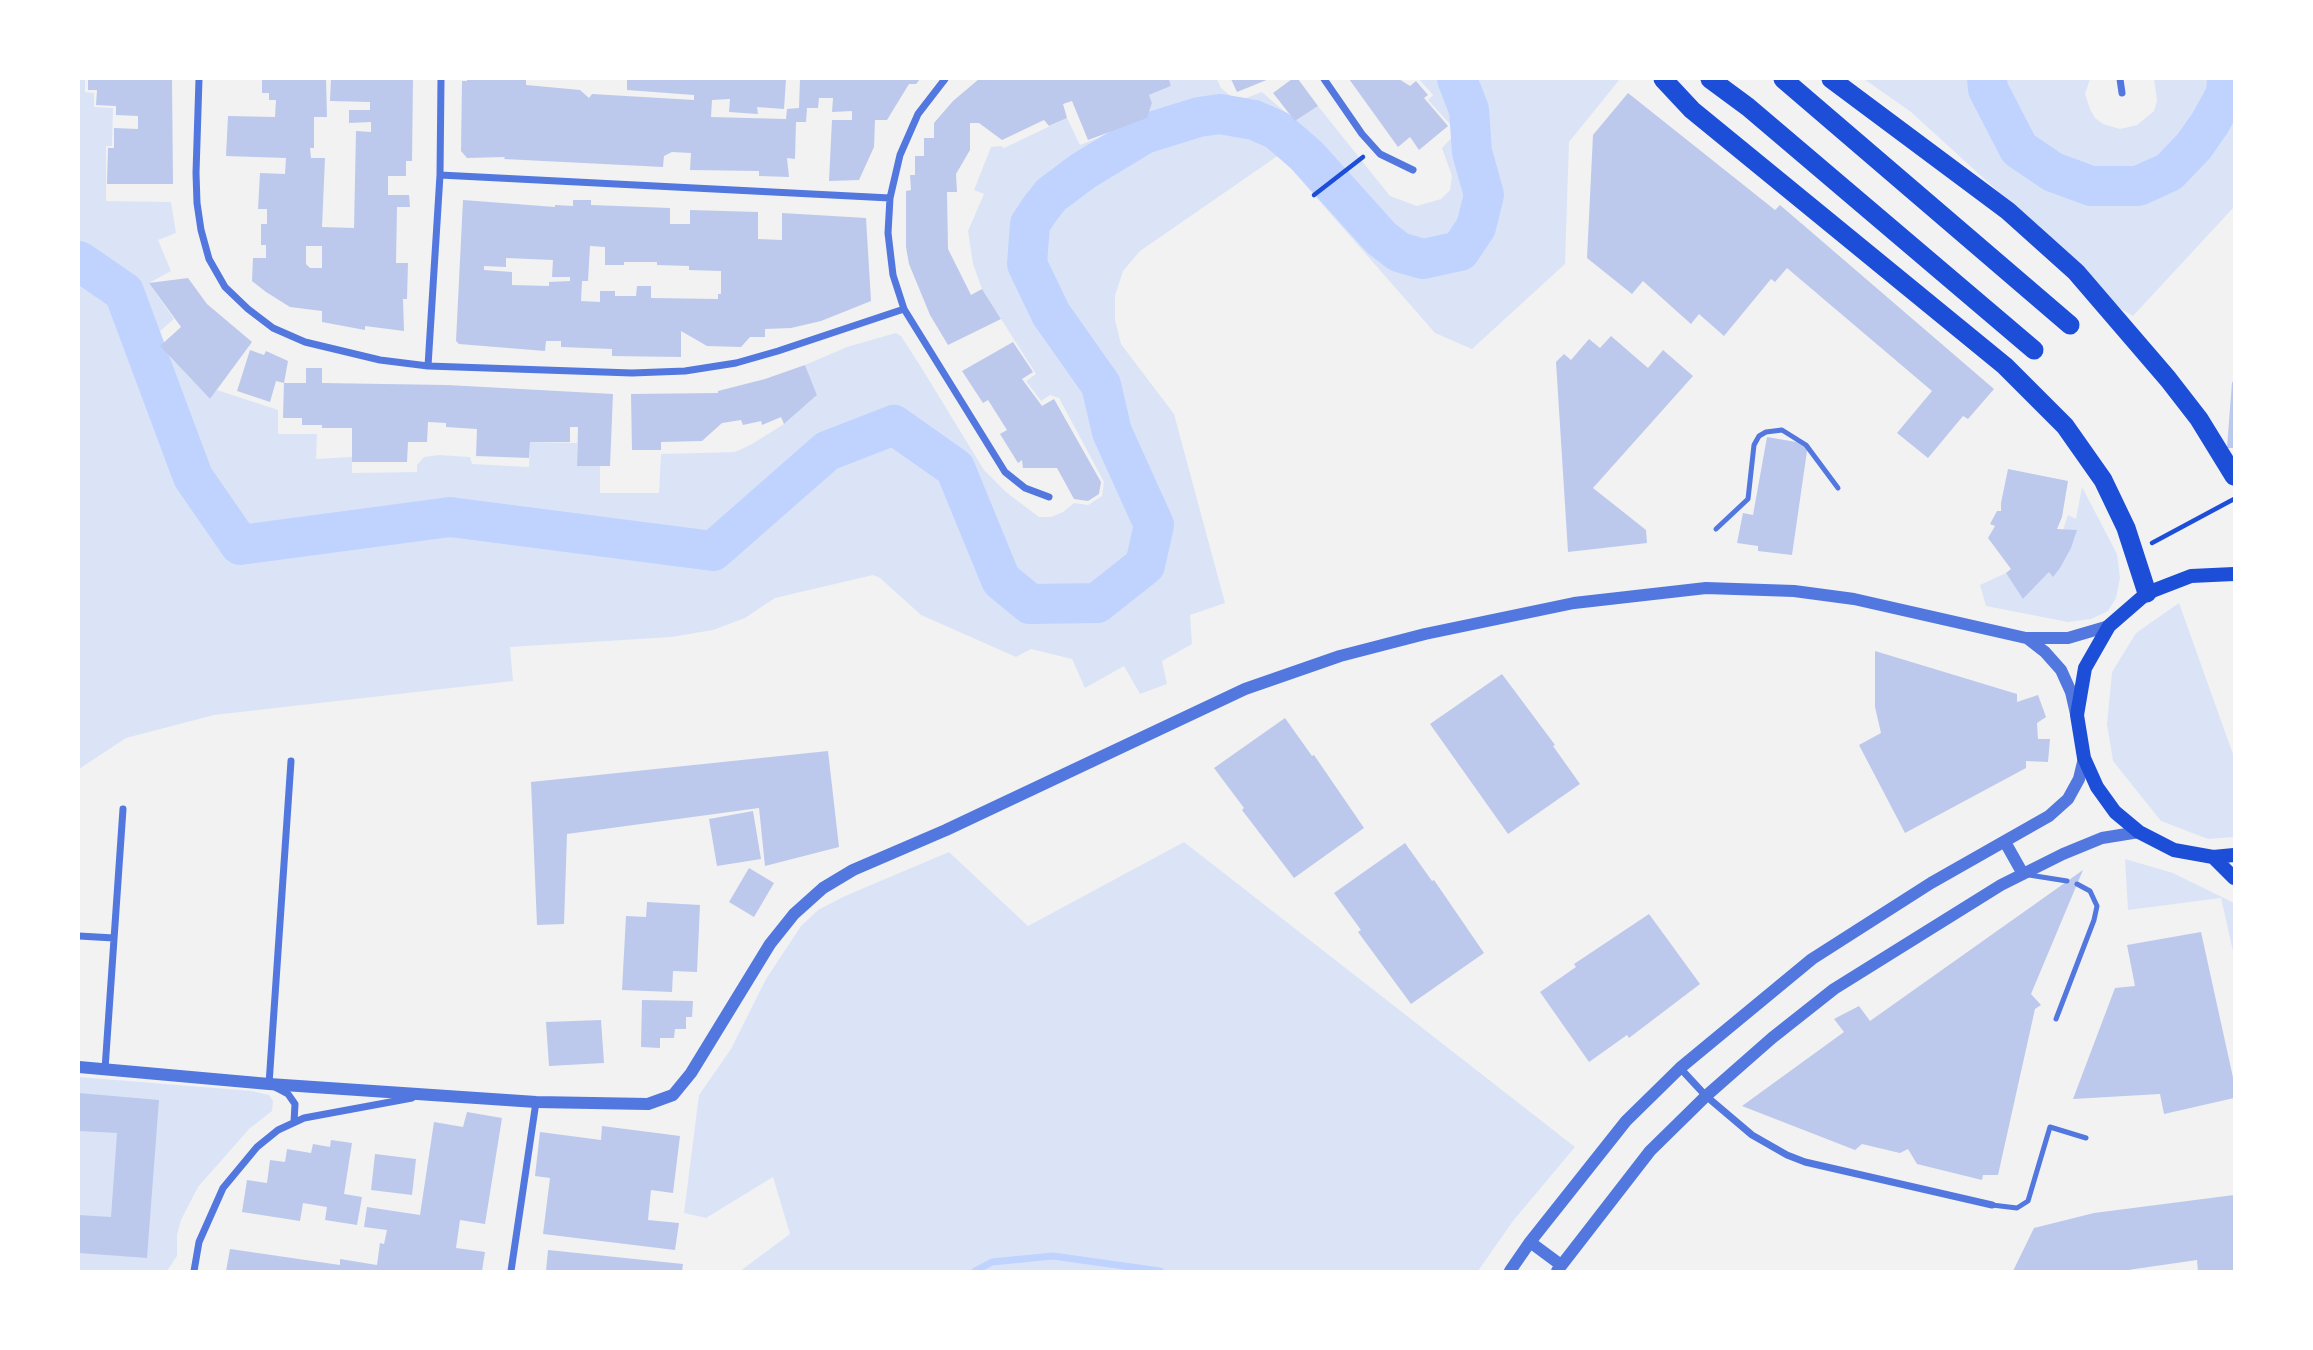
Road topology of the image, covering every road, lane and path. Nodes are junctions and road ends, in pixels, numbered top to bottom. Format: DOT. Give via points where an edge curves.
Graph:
graph roads {
  1 [pos="199,79"];
  2 [pos="441,79"];
  3 [pos="945,79"];
  4 [pos="1324,79"];
  5 [pos="1663,79"];
  6 [pos="1710,79"];
  7 [pos="1783,79"];
  8 [pos="1831,79"];
  9 [pos="2120,79"];
  10 [pos="2122,93"];
  11 [pos="1369,152"];
  12 [pos="1413,170"];
  13 [pos="440,175"];
  14 [pos="1314,195"];
  15 [pos="890,198"];
  16 [pos="904,309"];
  17 [pos="2070,325"];
  18 [pos="2034,349"];
  19 [pos="428,366"];
  20 [pos="2234,476"];
  21 [pos="1838,488"];
  22 [pos="1049,497"];
  23 [pos="2234,499"];
  24 [pos="1716,529"];
  25 [pos="2134,552"];
  26 [pos="2234,575"];
  27 [pos="2147,593"];
  28 [pos="2109,626"];
  29 [pos="2026,638"];
  30 [pos="2077,715"];
  31 [pos="2084,758"];
  32 [pos="291,761"];
  33 [pos="123,809"];
  34 [pos="2139,832"];
  35 [pos="2005,842"];
  36 [pos="2234,855"];
  37 [pos="2213,857"];
  38 [pos="2023,874"];
  39 [pos="2234,878"];
  40 [pos="2067,881"];
  41 [pos="2077,884"];
  42 [pos="79,936"];
  43 [pos="114,938"];
  44 [pos="2056,1019"];
  45 [pos="79,1067"];
  46 [pos="1680,1068"];
  47 [pos="105,1069"];
  48 [pos="269,1084"];
  49 [pos="433,1094"];
  50 [pos="1706,1096"];
  51 [pos="536,1102"];
  52 [pos="294,1122"];
  53 [pos="2086,1138"];
  54 [pos="1992,1205"];
  55 [pos="1530,1242"];
  56 [pos="1559,1268"];
  57 [pos="194,1271"];
  58 [pos="511,1271"];
  59 [pos="1510,1271"];
  1 -- 19 [label="street" via="196,173 201,230 209,259 225,287 273,328 305,342"];
  2 -- 13 [label="street"];
  3 -- 15 [label="street" via="908,134"];
  4 -- 12 [label="street" via="1380,154"];
  5 -- 25 [label="highway" via="1692,110 2006,366 2065,426 2103,480"];
  6 -- 18 [label="highway"];
  7 -- 17 [label="highway"];
  8 -- 20 [label="highway" via="2008,211 2076,272 2199,419"];
  9 -- 10 [label="street"];
  11 -- 14 [label="path"];
  13 -- 15 [label="street"];
  13 -- 19 [label="street"];
  15 -- 16 [label="street" via="890,252"];
  16 -- 19 [label="street" via="736,363 685,371"];
  16 -- 22 [label="street" via="1005,472 1025,488"];
  21 -- 24 [label="lane" via="1806,445 1782,430 1766,432 1754,445 1748,499"];
  23 -- 25 [label="path"];
  25 -- 27 [label="highway"];
  26 -- 27 [label="main road" via="2191,576"];
  27 -- 28 [label="main road"];
  28 -- 29 [label="street" via="2068,638"];
  28 -- 30 [label="main road" via="2085,668"];
  29 -- 30 [label="street" via="2061,670"];
  29 -- 51 [label="street" via="1854,599 1794,590 1706,588 1574,603 1340,656 1245,689 823,888 770,944 673,1095 648,1104"];
  30 -- 31 [label="main road"];
  31 -- 34 [label="main road" via="2109,804"];
  31 -- 35 [label="street" via="2068,799"];
  32 -- 48 [label="street"];
  33 -- 43 [label="street"];
  34 -- 37 [label="main road" via="2175,850"];
  34 -- 38 [label="street" via="2102,838"];
  35 -- 38 [label="street"];
  35 -- 46 [label="street" via="1812,959"];
  36 -- 37 [label="main road"];
  37 -- 39 [label="main road"];
  38 -- 40 [label="lane"];
  38 -- 50 [label="street" via="1833,989"];
  41 -- 44 [label="lane" via="2090,891 2097,906"];
  42 -- 43 [label="street"];
  43 -- 47 [label="street"];
  45 -- 47 [label="street"];
  46 -- 50 [label="street"];
  46 -- 55 [label="street" via="1626,1121"];
  47 -- 48 [label="street"];
  48 -- 49 [label="street"];
  48 -- 52 [label="street" via="288,1094 295,1104"];
  49 -- 51 [label="street"];
  49 -- 52 [label="street"];
  50 -- 54 [label="street" via="1752,1135 1805,1162"];
  50 -- 56 [label="street" via="1650,1151"];
  51 -- 58 [label="street"];
  52 -- 57 [label="street" via="257,1147 223,1188 199,1242"];
  53 -- 54 [label="lane" via="2050,1127 2028,1201 2017,1208"];
  55 -- 56 [label="street"];
  55 -- 59 [label="street"];
}
